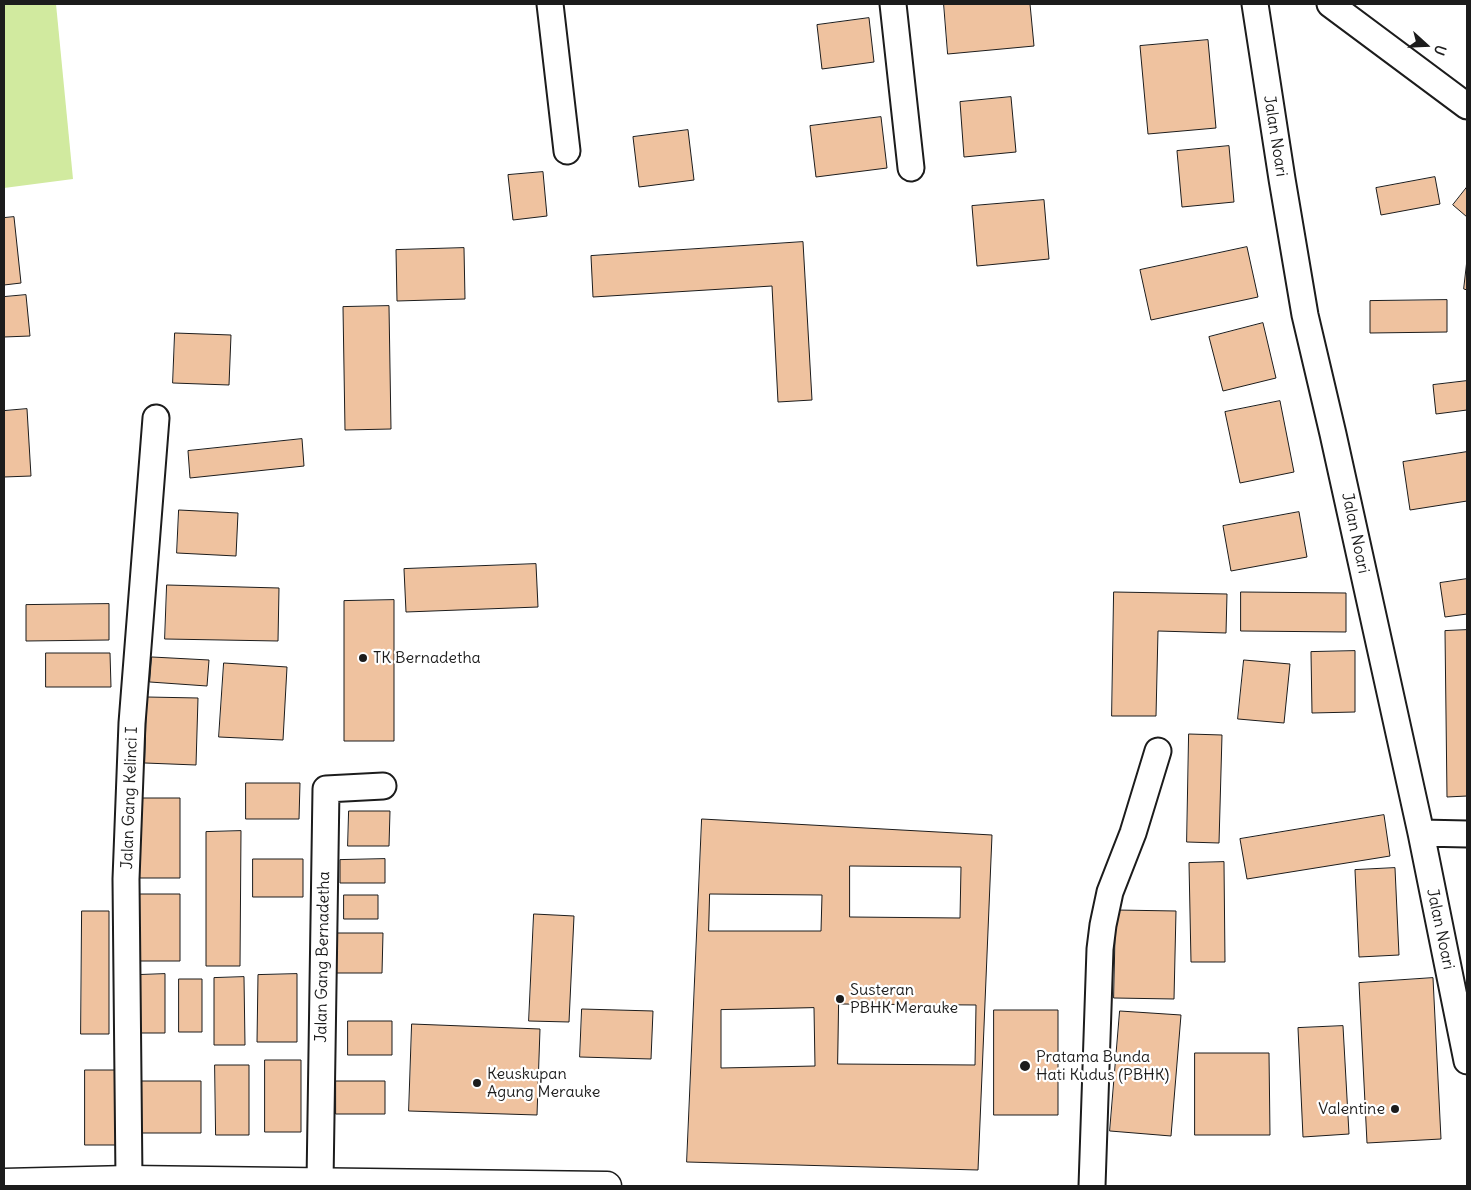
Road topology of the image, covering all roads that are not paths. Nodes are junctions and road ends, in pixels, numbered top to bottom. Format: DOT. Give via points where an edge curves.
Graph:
graph roads {
  1 [pos="550,4"];
  2 [pos="893,4"];
  3 [pos="1255,4"];
  4 [pos="1330,4"];
  5 [pos="1467,106"];
  6 [pos="567,151"];
  7 [pos="911,168"];
  8 [pos="156,418"];
  9 [pos="1158,751"];
  10 [pos="383,786"];
  11 [pos="1421,833"];
  12 [pos="1467,834"];
  13 [pos="1467,1060"];
  14 [pos="129,1180"];
  15 [pos="320,1182"];
  16 [pos="4,1183"];
  17 [pos="607,1186"];
  18 [pos="1092,1186"];
  1 -- 6 [label="street"];
  2 -- 7 [label="street"];
  3 -- 11 [label="street, Jalan Noari" via="1305,315"];
  4 -- 5 [label="street"];
  8 -- 14 [label="street, Jalan Gang Kelinci I" via="132,722 126,879"];
  9 -- 18 [label="street" via="1102,925"];
  10 -- 15 [label="street, Jalan Gang Bernadetha" via="326,789"];
  11 -- 12 [label="street"];
  11 -- 13 [label="street, Jalan Noari"];
  14 -- 15 [label="highway"];
  14 -- 16 [label="highway"];
  15 -- 17 [label="highway"];
}
